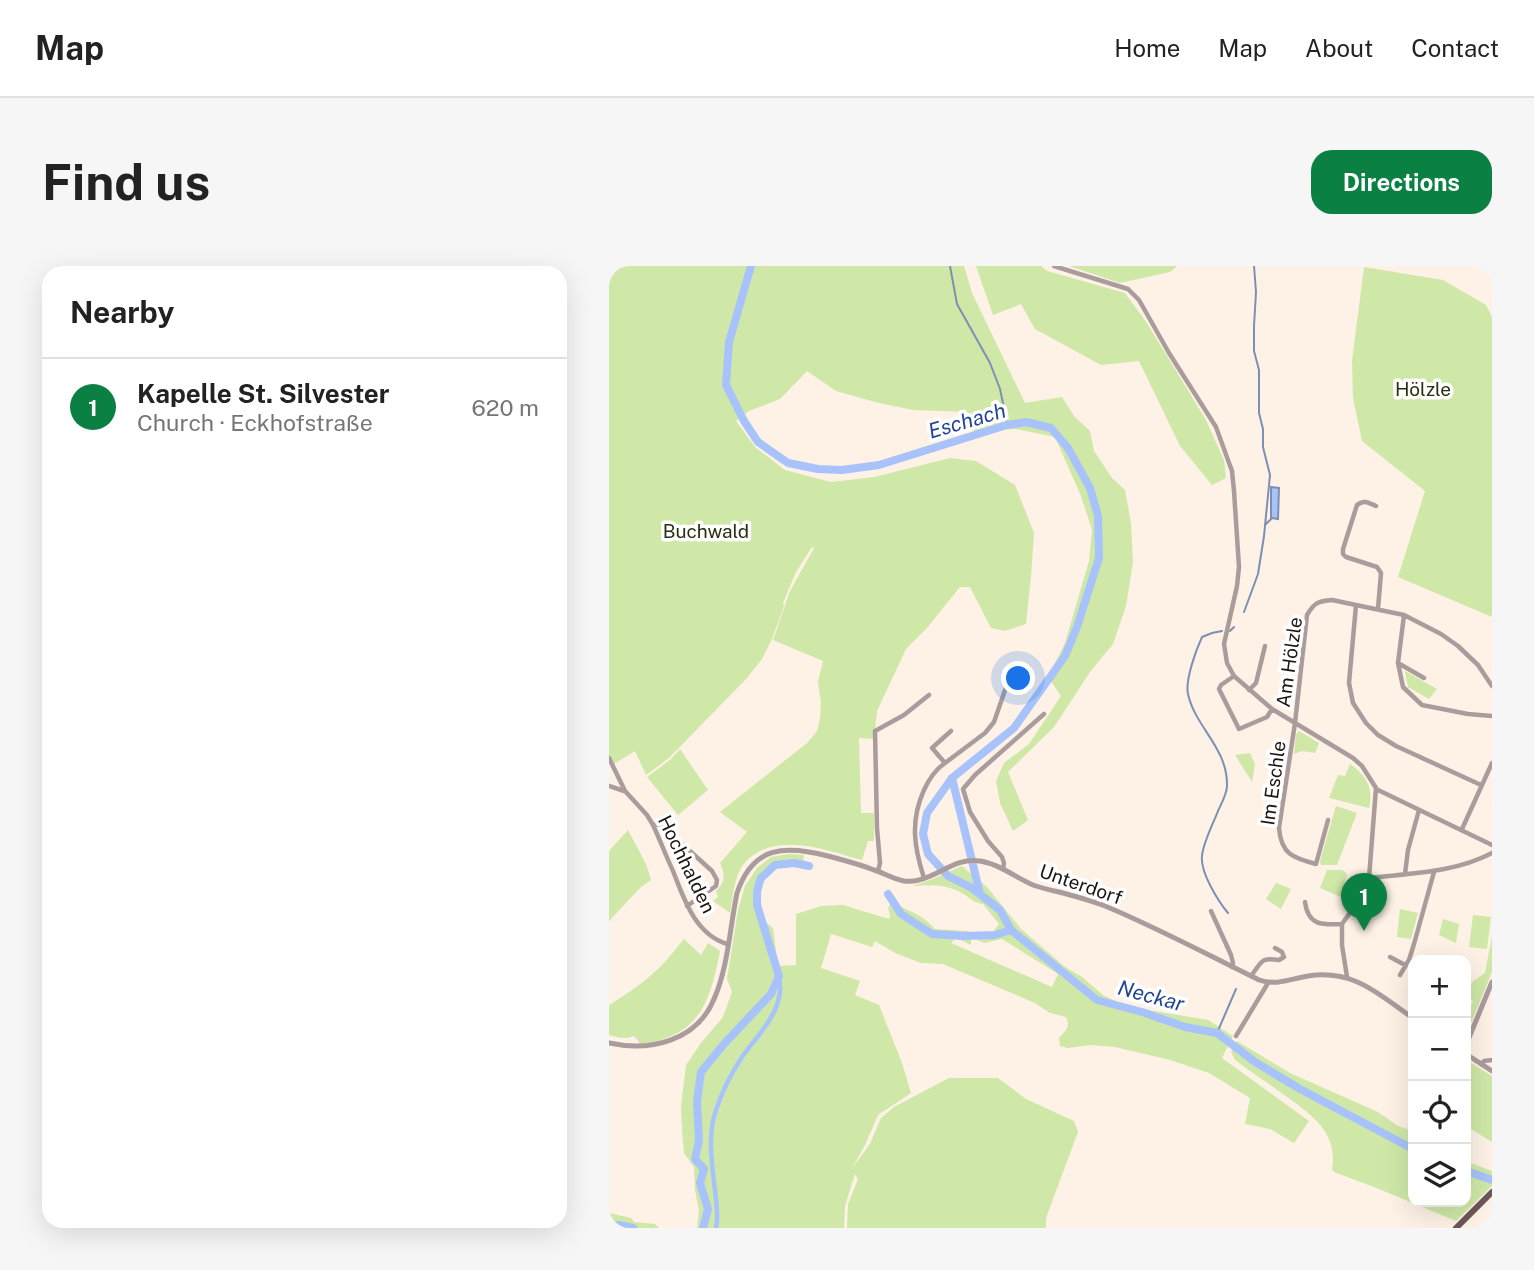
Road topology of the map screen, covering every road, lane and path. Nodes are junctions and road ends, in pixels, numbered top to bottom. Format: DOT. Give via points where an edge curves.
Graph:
graph roads {
  1 [pos="1054,266"];
  2 [pos="1376,506"];
  3 [pos="1356,604"];
  4 [pos="1378,609"];
  5 [pos="1404,615"];
  6 [pos="1265,646"];
  7 [pos="1398,663"];
  8 [pos="1012,670"];
  9 [pos="1234,676"];
  10 [pos="1424,678"];
  11 [pos="1492,686"];
  12 [pos="1249,690"];
  13 [pos="929,695"];
  14 [pos="1272,709"];
  15 [pos="1044,714"];
  16 [pos="1492,716"];
  17 [pos="1295,723"];
  18 [pos="951,731"];
  19 [pos="609,758"];
  20 [pos="945,763"];
  21 [pos="1492,763"];
  22 [pos="1481,785"];
  23 [pos="609,786"];
  24 [pos="1376,788"];
  25 [pos="625,791"];
  26 [pos="1419,810"];
  27 [pos="1328,820"];
  28 [pos="653,825"];
  29 [pos="1462,829"];
  30 [pos="1492,845"];
  31 [pos="1492,853"];
  32 [pos="1003,869"];
  33 [pos="878,871"];
  34 [pos="1434,872"];
  35 [pos="1405,874"];
  36 [pos="924,878"];
  37 [pos="1369,878"];
  38 [pos="1305,902"];
  39 [pos="687,906"];
  40 [pos="1211,911"];
  41 [pos="1342,924"];
  42 [pos="727,944"];
  43 [pos="1275,948"];
  44 [pos="1411,955"];
  45 [pos="1390,957"];
  46 [pos="1408,962"];
  47 [pos="1408,963"];
  48 [pos="1232,967"];
  49 [pos="1400,975"];
  50 [pos="1251,976"];
  51 [pos="1347,977"];
  52 [pos="1492,982"];
  53 [pos="1268,983"];
  54 [pos="1408,1015"];
  55 [pos="1471,1033"];
  56 [pos="1236,1036"];
  57 [pos="609,1043"];
  58 [pos="1471,1057"];
  59 [pos="1492,1060"];
  60 [pos="1482,1064"];
  61 [pos="1492,1071"];
  62 [pos="1492,1192"];
  63 [pos="1456,1228"];
  1 -- 9 [label="street" via="1128,289 1216,426 1232,471 1236,516 1239,567 1224,644"];
  2 -- 4 [label="street" via="1365,501 1357,505 1343,554 1377,567 1381,573"];
  3 -- 4 [label="street, Am Hölzle"];
  3 -- 17 [label="street, Am Hölzle" via="1320,600 1307,615"];
  3 -- 22 [label="street" via="1349,684 1353,703 1366,723 1396,746"];
  4 -- 5 [label="street, Am Hölzle"];
  5 -- 7 [label="street"];
  5 -- 11 [label="street, Am Hölzle" via="1458,646"];
  6 -- 12 [label="street" via="1256,683"];
  7 -- 10 [label="street"];
  7 -- 16 [label="street" via="1403,687 1422,705"];
  8 -- 20 [label="street" via="994,722"];
  9 -- 12 [label="street"];
  9 -- 14 [label="street" via="1219,689 1240,729 1266,718"];
  12 -- 14 [label="street"];
  13 -- 33 [label="street" via="875,731"];
  14 -- 17 [label="street"];
  15 -- 32 [label="street" via="963,789 970,812 1002,857"];
  17 -- 24 [label="street" via="1353,758"];
  17 -- 27 [label="street, Im Eschle" via="1279,828 1283,846 1293,857 1316,864"];
  18 -- 20 [label="street" via="932,748"];
  19 -- 25 [label="street, Hochhalden"];
  20 -- 36 [label="street" via="930,779 915,816 916,848"];
  21 -- 22 [label="street"];
  22 -- 29 [label="street"];
  23 -- 25 [label="street"];
  24 -- 26 [label="street"];
  24 -- 37 [label="street"];
  25 -- 28 [label="street, Hochhalden"];
  26 -- 29 [label="street"];
  26 -- 35 [label="street"];
  28 -- 39 [label="street, Hochhalden"];
  28 -- 39 [label="street" via="660,824 716,876 716,887"];
  29 -- 30 [label="street"];
  31 -- 34 [label="street"];
  32 -- 36 [label="street, Unterdorf" via="974,860"];
  32 -- 48 [label="street, Unterdorf" via="1034,886 1104,906"];
  33 -- 36 [label="street, Unterdorf" via="907,881"];
  33 -- 42 [label="street, Unterdorf" via="804,850 779,850 760,859 740,884"];
  34 -- 35 [label="street"];
  34 -- 44 [label="street"];
  35 -- 37 [label="street"];
  37 -- 41 [label="street"];
  38 -- 41 [label="street" via="1313,920 1322,925"];
  39 -- 42 [label="street, Hochhalden" via="695,920"];
  40 -- 48 [label="street"];
  41 -- 51 [label="street"];
  42 -- 57 [label="street, Unterdorf" via="712,1004 685,1033 650,1046"];
  43 -- 50 [label="street" via="1284,957 1263,960"];
  45 -- 46 [label="street"];
  47 -- 49 [label="street"];
  48 -- 50 [label="street, Unterdorf"];
  50 -- 53 [label="street, Unterdorf"];
  51 -- 53 [label="street" via="1311,976"];
  51 -- 54 [label="street"];
  52 -- 55 [label="street"];
  53 -- 56 [label="street"];
  58 -- 60 [label="street"];
  59 -- 60 [label="street"];
  60 -- 61 [label="street"];
  62 -- 63 [label="main road"];
}
